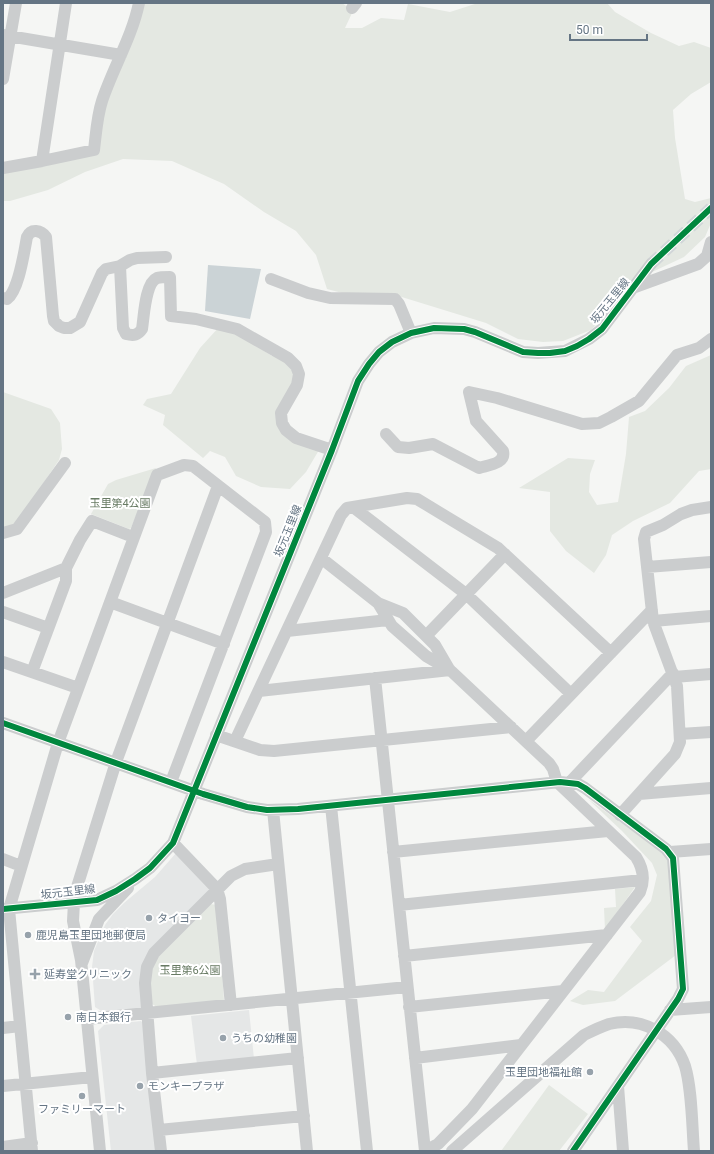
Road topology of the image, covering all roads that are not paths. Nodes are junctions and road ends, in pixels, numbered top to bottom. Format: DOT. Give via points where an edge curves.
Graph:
graph roads {
  1 [pos="16,3"];
  2 [pos="66,3"];
  3 [pos="139,3"];
  4 [pos="7,35"];
  5 [pos="59,44"];
  6 [pos="121,55"];
  7 [pos="3,79"];
  8 [pos="42,161"];
  9 [pos="3,168"];
  10 [pos="711,242"];
  11 [pos="166,257"];
  12 [pos="651,264"];
  13 [pos="120,266"];
  14 [pos="271,279"];
  15 [pos="635,287"];
  16 [pos="3,298"];
  17 [pos="411,333"];
  18 [pos="711,339"];
  19 [pos="386,434"];
  20 [pos="332,450"];
  21 [pos="65,463"];
  22 [pos="218,486"];
  23 [pos="353,507"];
  24 [pos="711,507"];
  25 [pos="3,533"];
  26 [pos="134,538"];
  27 [pos="505,554"];
  28 [pos="321,558"];
  29 [pos="711,562"];
  30 [pos="647,567"];
  31 [pos="66,568"];
  32 [pos="3,593"];
  33 [pos="466,594"];
  34 [pos="110,602"];
  35 [pos="378,603"];
  36 [pos="3,612"];
  37 [pos="652,615"];
  38 [pos="711,616"];
  39 [pos="388,620"];
  40 [pos="167,623"];
  41 [pos="48,628"];
  42 [pos="287,631"];
  43 [pos="426,636"];
  44 [pos="224,644"];
  45 [pos="611,653"];
  46 [pos="3,662"];
  47 [pos="450,670"];
  48 [pos="32,672"];
  49 [pos="711,674"];
  50 [pos="673,675"];
  51 [pos="375,678"];
  52 [pos="78,688"];
  53 [pos="259,691"];
  54 [pos="571,694"];
  55 [pos="3,724"];
  56 [pos="512,727"];
  57 [pos="711,732"];
  58 [pos="680,734"];
  59 [pos="216,735"];
  60 [pos="381,740"];
  61 [pos="526,741"];
  62 [pos="236,742"];
  63 [pos="58,743"];
  64 [pos="116,762"];
  65 [pos="171,782"];
  66 [pos="557,782"];
  67 [pos="570,782"];
  68 [pos="711,788"];
  69 [pos="195,791"];
  70 [pos="639,794"];
  71 [pos="388,800"];
  72 [pos="331,806"];
  73 [pos="273,810"];
  74 [pos="620,815"];
  75 [pos="608,831"];
  76 [pos="173,843"];
  77 [pos="711,849"];
  78 [pos="393,852"];
  79 [pos="670,852"];
  80 [pos="3,859"];
  81 [pos="278,864"];
  82 [pos="21,866"];
  83 [pos="135,879"];
  84 [pos="642,880"];
  85 [pos="217,889"];
  86 [pos="74,902"];
  87 [pos="399,905"];
  88 [pos="6,909"];
  89 [pos="607,935"];
  90 [pos="404,956"];
  91 [pos="82,964"];
  92 [pos="9,974"];
  93 [pos="407,987"];
  94 [pos="563,991"];
  95 [pos="350,993"];
  96 [pos="292,999"];
  97 [pos="231,1005"];
  98 [pos="409,1007"];
  99 [pos="711,1007"];
  100 [pos="670,1010"];
  101 [pos="147,1013"];
  102 [pos="87,1019"];
  103 [pos="20,1026"];
  104 [pos="3,1028"];
  105 [pos="656,1030"];
  106 [pos="521,1045"];
  107 [pos="298,1058"];
  108 [pos="415,1058"];
  109 [pos="152,1074"];
  110 [pos="92,1077"];
  111 [pos="26,1084"];
  112 [pos="3,1086"];
  113 [pos="618,1086"];
  114 [pos="304,1116"];
  115 [pos="159,1130"];
  116 [pos="3,1147"];
  117 [pos="32,1147"];
  118 [pos="100,1151"];
  119 [pos="161,1151"];
  120 [pos="307,1151"];
  121 [pos="367,1151"];
  122 [pos="425,1151"];
  123 [pos="452,1151"];
  124 [pos="573,1151"];
  125 [pos="623,1151"];
  126 [pos="694,1151"];
  1 -- 4 [label="street"];
  2 -- 5 [label="street"];
  3 -- 6 [label="street"];
  4 -- 5 [label="street"];
  4 -- 7 [label="street"];
  5 -- 6 [label="street"];
  5 -- 8 [label="street"];
  6 -- 8 [label="street" via="102,102 94,150"];
  8 -- 9 [label="street"];
  10 -- 15 [label="street, 坂元玉里線" via="707,256 698,264"];
  11 -- 13 [label="street" via="137,258"];
  12 -- 15 [label="street, 坂元玉里線"];
  13 -- 16 [label="street" via="106,269 102,273 80,322 70,328 59,326 53,316 47,242 43,233 34,231 27,237 11,296"];
  13 -- 20 [label="street" via="123,328 126,334 139,334 142,329 151,282 157,278 170,277 171,316 237,329 288,358 296,366 299,374 297,385 281,413 282,423 296,438"];
  14 -- 17 [label="street" via="330,298 395,299 400,304"];
  15 -- 17 [label="street, 坂元玉里線" via="602,329 589,339 565,350 523,352 464,329 434,328"];
  17 -- 20 [label="street, 坂元玉里線" via="392,342 369,364 358,381"];
  18 -- 19 [label="street" via="700,348 677,355 639,401 599,423 582,424 469,392 476,421 504,454 503,459 498,462 479,468 432,444 398,447"];
  20 -- 59 [label="street, 坂元玉里線"];
  21 -- 25 [label="street" via="17,529"];
  22 -- 26 [label="street" via="193,466 184,465 157,475"];
  22 -- 40 [label="street"];
  22 -- 44 [label="street" via="265,522 266,532"];
  23 -- 27 [label="street" via="407,498 417,499"];
  23 -- 28 [label="street" via="347,508 341,515"];
  23 -- 33 [label="street"];
  24 -- 30 [label="street" via="681,514 646,532 644,539"];
  26 -- 31 [label="street" via="92,521"];
  26 -- 34 [label="street"];
  27 -- 33 [label="street"];
  27 -- 45 [label="street"];
  28 -- 35 [label="street"];
  28 -- 42 [label="street"];
  29 -- 30 [label="street"];
  30 -- 37 [label="street"];
  31 -- 32 [label="street"];
  31 -- 41 [label="street" via="66,581"];
  33 -- 43 [label="street"];
  33 -- 54 [label="street"];
  34 -- 40 [label="street"];
  34 -- 52 [label="street"];
  35 -- 39 [label="street"];
  35 -- 43 [label="street" via="403,613"];
  36 -- 41 [label="street"];
  37 -- 38 [label="street"];
  37 -- 45 [label="street"];
  37 -- 50 [label="street"];
  39 -- 42 [label="street"];
  39 -- 47 [label="street" via="426,656"];
  40 -- 44 [label="street"];
  40 -- 64 [label="street"];
  41 -- 48 [label="street"];
  42 -- 53 [label="street"];
  43 -- 47 [label="street" via="435,645"];
  44 -- 65 [label="street"];
  45 -- 54 [label="street"];
  46 -- 48 [label="street"];
  47 -- 51 [label="street"];
  47 -- 56 [label="street"];
  48 -- 52 [label="street"];
  49 -- 50 [label="street"];
  50 -- 58 [label="street" via="677,686"];
  50 -- 67 [label="street"];
  51 -- 53 [label="street"];
  51 -- 60 [label="street"];
  52 -- 63 [label="street"];
  53 -- 62 [label="street"];
  54 -- 61 [label="street"];
  55 -- 63 [label="street"];
  56 -- 60 [label="street"];
  56 -- 61 [label="street"];
  57 -- 58 [label="street"];
  58 -- 70 [label="street" via="676,754"];
  59 -- 62 [label="street"];
  59 -- 69 [label="street, 坂元玉里線"];
  60 -- 62 [label="street" via="274,751 260,750"];
  60 -- 71 [label="street"];
  61 -- 66 [label="street" via="549,763"];
  63 -- 64 [label="street"];
  63 -- 82 [label="street"];
  64 -- 65 [label="street"];
  64 -- 86 [label="street"];
  65 -- 69 [label="street"];
  66 -- 67 [label="street"];
  66 -- 71 [label="street"];
  66 -- 75 [label="street"];
  67 -- 74 [label="street" via="585,788"];
  68 -- 70 [label="street"];
  69 -- 73 [label="street" via="247,807"];
  69 -- 76 [label="street, 坂元玉里線"];
  70 -- 74 [label="street"];
  71 -- 72 [label="street"];
  71 -- 78 [label="street"];
  72 -- 73 [label="street"];
  72 -- 95 [label="street"];
  73 -- 81 [label="street"];
  74 -- 79 [label="street"];
  75 -- 78 [label="street"];
  75 -- 84 [label="street" via="636,857 642,870"];
  76 -- 83 [label="street, 坂元玉里線" via="150,868"];
  76 -- 85 [label="street"];
  77 -- 79 [label="street"];
  78 -- 87 [label="street"];
  79 -- 100 [label="street" via="674,864 684,984 682,994"];
  80 -- 82 [label="street"];
  81 -- 85 [label="street" via="246,868 231,876"];
  81 -- 96 [label="street"];
  82 -- 88 [label="street"];
  83 -- 86 [label="street, 坂元玉里線" via="97,900"];
  83 -- 91 [label="street" via="99,919"];
  84 -- 87 [label="street"];
  84 -- 89 [label="street" via="640,892"];
  85 -- 97 [label="street"];
  85 -- 101 [label="street" via="150,959 145,974"];
  86 -- 88 [label="street, 坂元玉里線"];
  86 -- 91 [label="street" via="74,921"];
  87 -- 90 [label="street"];
  88 -- 92 [label="street"];
  89 -- 90 [label="street"];
  89 -- 94 [label="street"];
  90 -- 93 [label="street"];
  91 -- 102 [label="street"];
  92 -- 103 [label="street"];
  93 -- 95 [label="street"];
  93 -- 98 [label="street"];
  94 -- 98 [label="street"];
  94 -- 106 [label="street"];
  95 -- 96 [label="street"];
  95 -- 121 [label="street"];
  96 -- 97 [label="street"];
  96 -- 107 [label="street"];
  97 -- 101 [label="street"];
  98 -- 108 [label="street"];
  99 -- 100 [label="street"];
  100 -- 105 [label="street"];
  101 -- 102 [label="street"];
  101 -- 109 [label="street"];
  102 -- 110 [label="street"];
  103 -- 104 [label="street"];
  103 -- 111 [label="street"];
  105 -- 113 [label="street"];
  105 -- 123 [label="street" via="627,1022 597,1028 584,1035"];
  105 -- 126 [label="street" via="672,1043 685,1066"];
  106 -- 108 [label="street"];
  106 -- 122 [label="street" via="472,1109 438,1144"];
  107 -- 109 [label="street"];
  107 -- 114 [label="street"];
  108 -- 122 [label="street"];
  109 -- 115 [label="street"];
  110 -- 111 [label="street"];
  110 -- 118 [label="street"];
  111 -- 112 [label="street"];
  111 -- 117 [label="street"];
  113 -- 124 [label="street"];
  113 -- 125 [label="street"];
  114 -- 115 [label="street"];
  114 -- 120 [label="street"];
  115 -- 119 [label="street"];
  116 -- 117 [label="street"];
}
